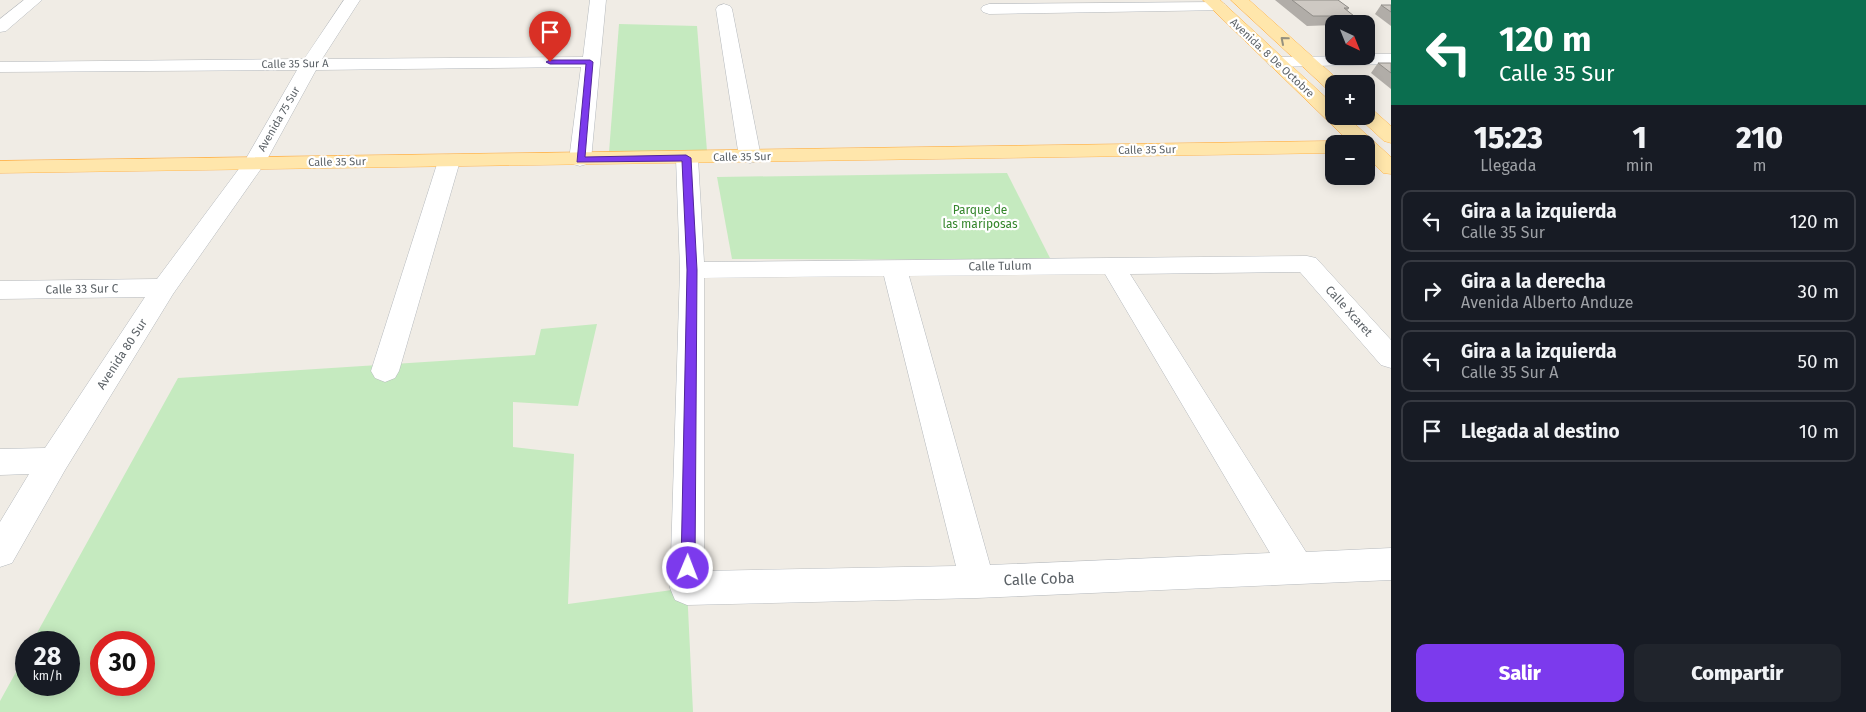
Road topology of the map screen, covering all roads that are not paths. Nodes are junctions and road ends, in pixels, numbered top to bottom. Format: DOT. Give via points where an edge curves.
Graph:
graph roads {
  1 [pos="34,0"];
  2 [pos="352,0"];
  3 [pos="598,0"];
  4 [pos="1239,0"];
  5 [pos="1215,3"];
  6 [pos="724,9"];
  7 [pos="989,9"];
  8 [pos="0,27"];
  9 [pos="1391,59"];
  10 [pos="1307,61"];
  11 [pos="590,62"];
  12 [pos="1276,62"];
  13 [pos="310,64"];
  14 [pos="0,67"];
  15 [pos="1325,77"];
  16 [pos="1325,108"];
  17 [pos="1375,122"];
  18 [pos="1344,125"];
  19 [pos="1354,135"];
  20 [pos="1391,137"];
  21 [pos="1375,146"];
  22 [pos="1391,146"];
  23 [pos="1325,147"];
  24 [pos="1375,154"];
  25 [pos="750,157"];
  26 [pos="686,158"];
  27 [pos="580,160"];
  28 [pos="449,161"];
  29 [pos="254,163"];
  30 [pos="0,167"];
  31 [pos="1391,168"];
  32 [pos="1307,264"];
  33 [pos="1112,265"];
  34 [pos="894,267"];
  35 [pos="692,270"];
  36 [pos="164,288"];
  37 [pos="0,290"];
  38 [pos="1391,358"];
  39 [pos="385,371"];
  40 [pos="54,461"];
  41 [pos="0,462"];
  42 [pos="0,552"];
  43 [pos="1391,564"];
  44 [pos="1297,568"];
  45 [pos="977,582"];
  1 -- 8 [label="street"];
  2 -- 13 [label="street, Avenida 75 Sur"];
  3 -- 11 [label="street"];
  10 -- 4 [label="main road, Avenida. 8 De Octobre, one-way"];
  5 -- 7 [label="street"];
  5 -- 12 [label="main road, Avenida. 8 De Octobre"];
  6 -- 25 [label="street"];
  9 -- 10 [label="street"];
  10 -- 12 [label="street"];
  10 -- 15 [label="main road, Avenida. 8 De Octobre"];
  11 -- 13 [label="street, Calle 35 Sur A"];
  11 -- 27 [label="street"];
  12 -- 16 [label="main road, Avenida. 8 De Octobre"];
  13 -- 14 [label="street, Calle 35 Sur A"];
  13 -- 29 [label="street, Avenida 75 Sur"];
  17 -- 20 [label="main road"];
  18 -- 19 [label="main road, Avenida. 8 De Octobre"];
  21 -- 22 [label="main road"];
  23 -- 25 [label="main road, Calle 35 Sur"];
  24 -- 31 [label="main road, Avenida. 8 De Octobre"];
  25 -- 26 [label="main road, Calle 35 Sur"];
  26 -- 27 [label="main road, Calle 35 Sur"];
  26 -- 35 [label="street"];
  27 -- 28 [label="main road, Calle 35 Sur"];
  28 -- 29 [label="main road, Calle 35 Sur"];
  28 -- 39 [label="street"];
  29 -- 30 [label="main road, Calle 35 Sur"];
  29 -- 36 [label="street, Avenida 80 Sur"];
  32 -- 33 [label="street, Calle Tulum"];
  32 -- 38 [label="street, Calle Xcaret"];
  33 -- 34 [label="street, Calle Tulum"];
  33 -- 44 [label="street"];
  34 -- 35 [label="street, Calle Tulum"];
  34 -- 45 [label="street"];
  35 -- 45 [label="street, Calle Coba" via="687,588"];
  36 -- 37 [label="street, Calle 33 Sur C"];
  36 -- 40 [label="street, Avenida 80 Sur"];
  40 -- 41 [label="street"];
  40 -- 42 [label="street, Avenida 80 Sur"];
  43 -- 44 [label="street, Calle Coba"];
  44 -- 45 [label="street, Calle Coba"];
}
